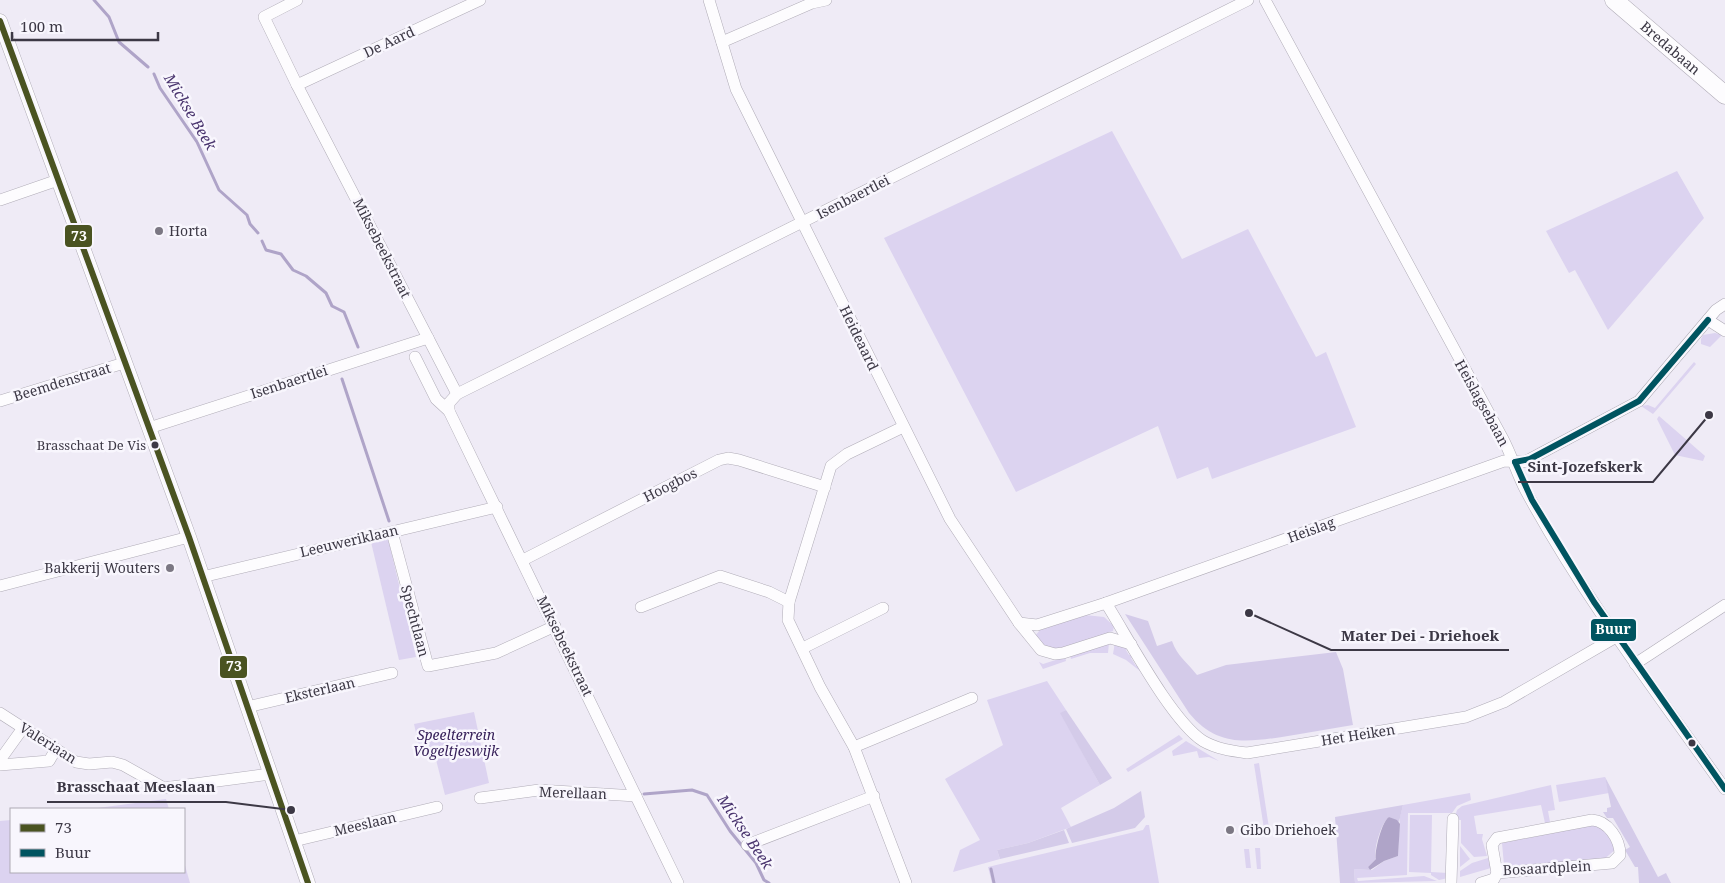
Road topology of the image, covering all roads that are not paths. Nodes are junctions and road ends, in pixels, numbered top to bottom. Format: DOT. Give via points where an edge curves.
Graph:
graph roads {
  1 [pos="297,0"];
  2 [pos="480,0"];
  3 [pos="709,0"];
  4 [pos="826,0"];
  5 [pos="1248,0"];
  6 [pos="1265,0"];
  7 [pos="1614,0"];
  8 [pos="814,1"];
  9 [pos="0,21"];
  10 [pos="722,42"];
  11 [pos="297,85"];
  12 [pos="1725,95"];
  13 [pos="58,180"];
  14 [pos="0,200"];
  15 [pos="802,222"];
  16 [pos="1725,304"];
  17 [pos="1708,320"];
  18 [pos="1725,331"];
  19 [pos="428,338"];
  20 [pos="415,357"];
  21 [pos="124,363"];
  22 [pos="457,394"];
  23 [pos="0,401"];
  24 [pos="449,411"];
  25 [pos="902,427"];
  26 [pos="149,428"];
  27 [pos="1515,462"];
  28 [pos="825,487"];
  29 [pos="497,507"];
  30 [pos="392,532"];
  31 [pos="189,538"];
  32 [pos="523,560"];
  33 [pos="202,577"];
  34 [pos="0,586"];
  35 [pos="790,602"];
  36 [pos="1106,602"];
  37 [pos="1725,605"];
  38 [pos="641,607"];
  39 [pos="882,608"];
  40 [pos="1019,623"];
  41 [pos="555,626"];
  42 [pos="1616,637"];
  43 [pos="1131,644"];
  44 [pos="802,648"];
  45 [pos="1635,664"];
  46 [pos="392,673"];
  47 [pos="972,698"];
  48 [pos="247,707"];
  49 [pos="0,713"];
  50 [pos="23,728"];
  51 [pos="854,747"];
  52 [pos="56,749"];
  53 [pos="0,760"];
  54 [pos="0,765"];
  55 [pos="270,774"];
  56 [pos="1725,789"];
  57 [pos="636,796"];
  58 [pos="874,796"];
  59 [pos="480,798"];
  60 [pos="437,807"];
  61 [pos="1453,819"];
  62 [pos="294,841"];
  63 [pos="747,845"];
  64 [pos="1498,874"];
  65 [pos="308,883"];
  66 [pos="678,883"];
  67 [pos="906,883"];
  68 [pos="1451,883"];
  69 [pos="1481,883"];
  1 -- 11 [label="street, Miksebeekstraat" via="264,17"];
  2 -- 11 [label="street, De Aard"];
  3 -- 10 [label="street, Heideaard"];
  4 -- 8 [label="street"];
  5 -- 15 [label="street, Isenbaertlei"];
  6 -- 27 [label="street, Heislagsebaan"];
  7 -- 12 [label="main road, Bredabaan"];
  8 -- 10 [label="street"];
  9 -- 13 [label="street"];
  10 -- 15 [label="street, Heideaard" via="736,89"];
  11 -- 19 [label="street, Miksebeekstraat"];
  13 -- 14 [label="street"];
  13 -- 21 [label="street"];
  15 -- 22 [label="street, Isenbaertlei"];
  15 -- 25 [label="street, Heideaard"];
  16 -- 17 [label="street, Heislag"];
  17 -- 18 [label="street"];
  17 -- 27 [label="street, Heislag" via="1639,401 1530,459"];
  19 -- 22 [label="street, Miksebeekstraat"];
  19 -- 26 [label="street, Isenbaertlei"];
  20 -- 24 [label="street, Miksebeekstraat" via="436,399"];
  21 -- 23 [label="street, Beemdenstraat"];
  21 -- 26 [label="street"];
  22 -- 24 [label="street" via="449,403"];
  24 -- 29 [label="street, Miksebeekstraat"];
  25 -- 28 [label="street" via="831,466"];
  25 -- 40 [label="street, Heideaard" via="950,519"];
  26 -- 31 [label="street"];
  27 -- 36 [label="street, Heislag" via="1504,461"];
  27 -- 42 [label="street, Heislagsebaan" via="1528,494"];
  28 -- 32 [label="street, Hoogbos" via="739,460 718,460"];
  28 -- 35 [label="street"];
  29 -- 30 [label="street, Leeuweriklaan"];
  29 -- 32 [label="street, Miksebeekstraat"];
  30 -- 33 [label="street, Leeuweriklaan"];
  30 -- 41 [label="street, Spechtlaan" via="428,666 496,653"];
  31 -- 33 [label="street"];
  31 -- 34 [label="street"];
  32 -- 41 [label="street, Miksebeekstraat"];
  33 -- 48 [label="street"];
  35 -- 38 [label="street" via="720,576"];
  35 -- 44 [label="street" via="788,620"];
  36 -- 40 [label="street" via="1037,625"];
  36 -- 43 [label="street, Het Heiken"];
  37 -- 45 [label="street"];
  39 -- 44 [label="street"];
  40 -- 43 [label="street" via="1040,650 1055,654 1110,638"];
  41 -- 57 [label="street, Miksebeekstraat"];
  42 -- 43 [label="street, Het Heiken" via="1504,702 1466,717 1247,753 1216,747 1191,732"];
  42 -- 45 [label="street, Heislagsebaan"];
  44 -- 51 [label="street"];
  45 -- 56 [label="street, Heislagsebaan"];
  46 -- 48 [label="street, Eksterlaan"];
  47 -- 51 [label="street"];
  48 -- 55 [label="street"];
  49 -- 50 [label="street, Valeriaan"];
  50 -- 52 [label="street, Valeriaan"];
  50 -- 53 [label="street"];
  51 -- 58 [label="street"];
  52 -- 54 [label="street" via="49,760"];
  52 -- 55 [label="street, Valeriaan" via="76,762 123,765 164,788"];
  55 -- 62 [label="street"];
  57 -- 59 [label="street, Merellaan" via="539,790"];
  57 -- 66 [label="street, Miksebeekstraat"];
  58 -- 63 [label="street"];
  58 -- 67 [label="street"];
  60 -- 62 [label="street, Meeslaan"];
  61 -- 68 [label="street"];
  62 -- 65 [label="street"];
  64 -- 64 [label="street, Bosaardplein" via="1603,866 1617,860 1620,848 1607,825 1600,820 1506,835 1492,845"];
  64 -- 69 [label="street" via="1494,879"];
}
